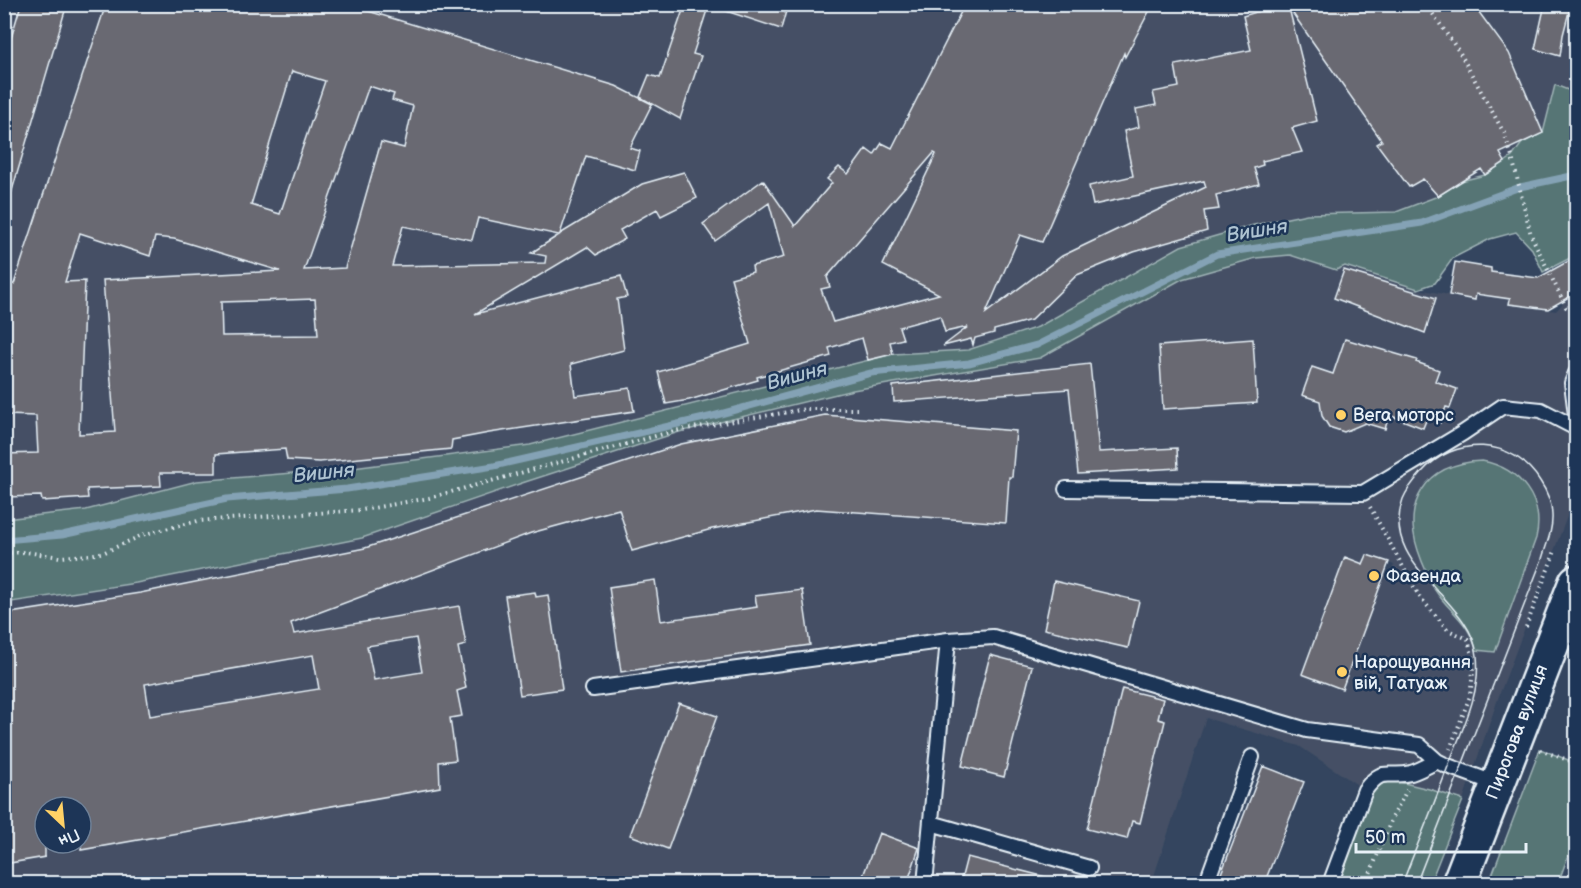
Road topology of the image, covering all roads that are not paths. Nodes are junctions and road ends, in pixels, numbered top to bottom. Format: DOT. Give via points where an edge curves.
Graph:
graph roads {
  1 [pos="1576,373"];
  2 [pos="1576,415"];
  3 [pos="1576,428"];
  4 [pos="1066,489"];
  5 [pos="1576,582"];
  6 [pos="948,640"];
  7 [pos="593,689"];
  8 [pos="1252,758"];
  9 [pos="1441,763"];
  10 [pos="1497,784"];
  11 [pos="931,823"];
  12 [pos="1089,868"];
  13 [pos="925,884"];
  14 [pos="1206,884"];
  15 [pos="1329,884"];
  16 [pos="1459,884"];
  1 -- 2 [label="lane" via="1572,383"];
  3 -- 4 [label="lane" via="1541,410 1503,406 1363,493"];
  5 -- 10 [label="main road, Пирогова вулиця"];
  6 -- 7 [label="lane"];
  6 -- 9 [label="lane" via="993,637 1306,730 1419,745"];
  6 -- 11 [label="lane"];
  8 -- 14 [label="lane"];
  9 -- 10 [label="lane"];
  9 -- 15 [label="lane" via="1409,773 1375,777 1365,790"];
  10 -- 16 [label="main road, Пирогова вулиця"];
  11 -- 12 [label="lane"];
  11 -- 13 [label="lane"];
}
